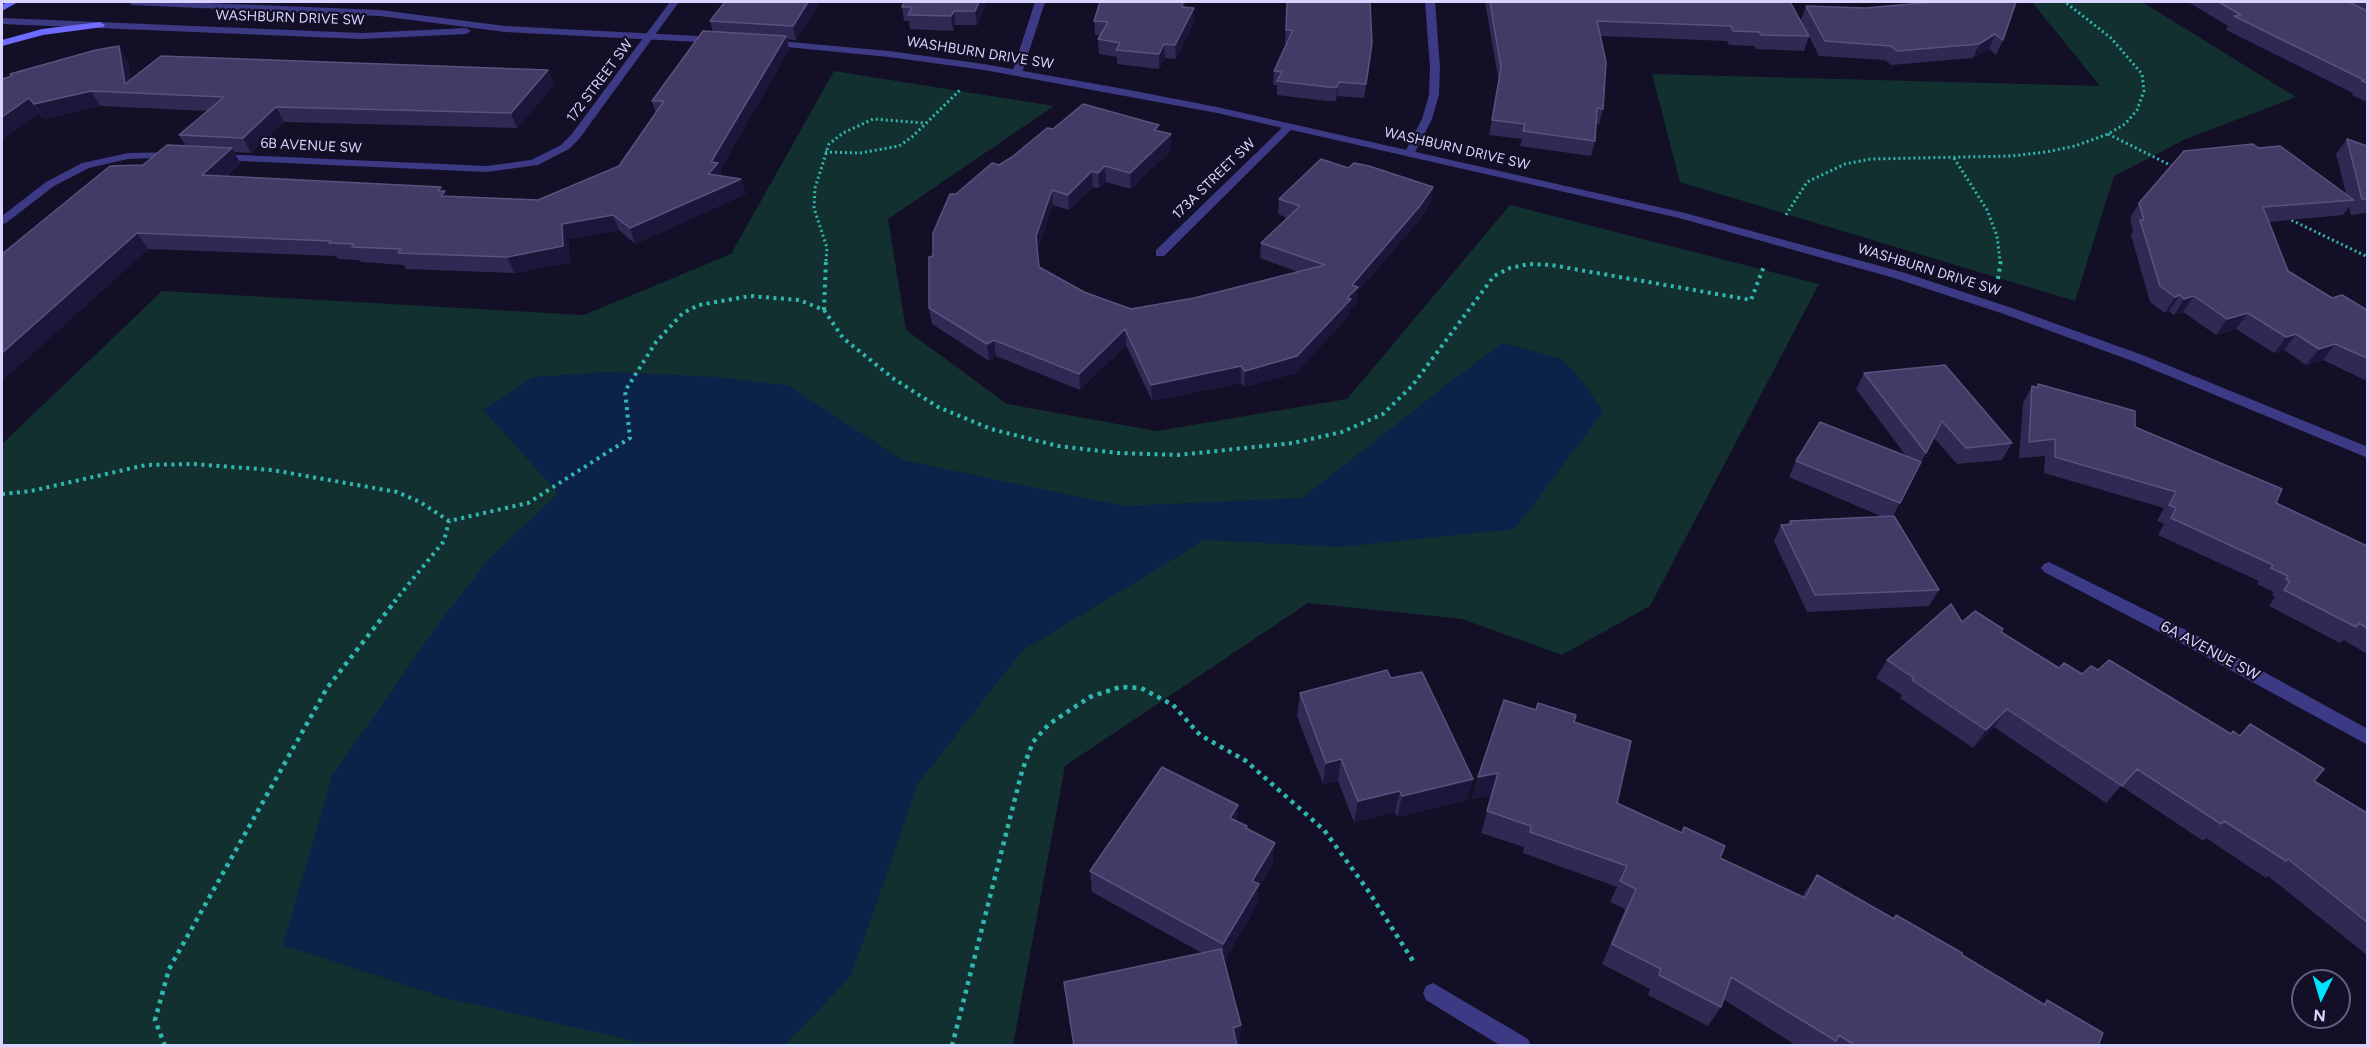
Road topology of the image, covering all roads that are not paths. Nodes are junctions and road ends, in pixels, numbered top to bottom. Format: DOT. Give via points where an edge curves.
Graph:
graph roads {
  1 [pos="13,2"];
  2 [pos="132,2"];
  3 [pos="674,2"];
  4 [pos="1040,2"];
  5 [pos="1430,2"];
  6 [pos="2,8"];
  7 [pos="2,21"];
  8 [pos="100,25"];
  9 [pos="505,29"];
  10 [pos="650,36"];
  11 [pos="730,40"];
  12 [pos="2,42"];
  13 [pos="753,42"];
  14 [pos="1017,73"];
  15 [pos="1289,127"];
  16 [pos="1409,154"];
  17 [pos="534,163"];
  18 [pos="2,221"];
  19 [pos="1160,253"];
  20 [pos="2367,453"];
  21 [pos="2049,568"];
  22 [pos="2367,738"];
  23 [pos="1433,993"];
  24 [pos="1521,1046"];
  1 -- 6 [label="main road"];
  2 -- 9 [label="street, WASHBURN DRIVE SW" via="381,13"];
  3 -- 10 [label="street, 172 STREET SW"];
  4 -- 14 [label="street"];
  5 -- 16 [label="street" via="1436,67 1434,95"];
  7 -- 8 [label="street, WASHBURN DRIVE SW"];
  8 -- 9 [label="street, WASHBURN DRIVE SW" via="363,36"];
  8 -- 12 [label="main road" via="42,32"];
  9 -- 10 [label="street, WASHBURN DRIVE SW"];
  10 -- 11 [label="street, WASHBURN DRIVE SW"];
  10 -- 17 [label="street, 172 STREET SW" via="575,137 565,147"];
  13 -- 14 [label="street, WASHBURN DRIVE SW" via="889,54"];
  14 -- 15 [label="street, WASHBURN DRIVE SW"];
  15 -- 16 [label="street, WASHBURN DRIVE SW"];
  15 -- 19 [label="street, 173A STREET SW"];
  16 -- 20 [label="street, WASHBURN DRIVE SW" via="1681,215 1899,275 2140,359"];
  17 -- 18 [label="street, 6B AVENUE SW" via="487,169 128,156 87,165 50,184"];
  21 -- 22 [label="street, 6A AVENUE SW"];
  23 -- 24 [label="street"];
}
